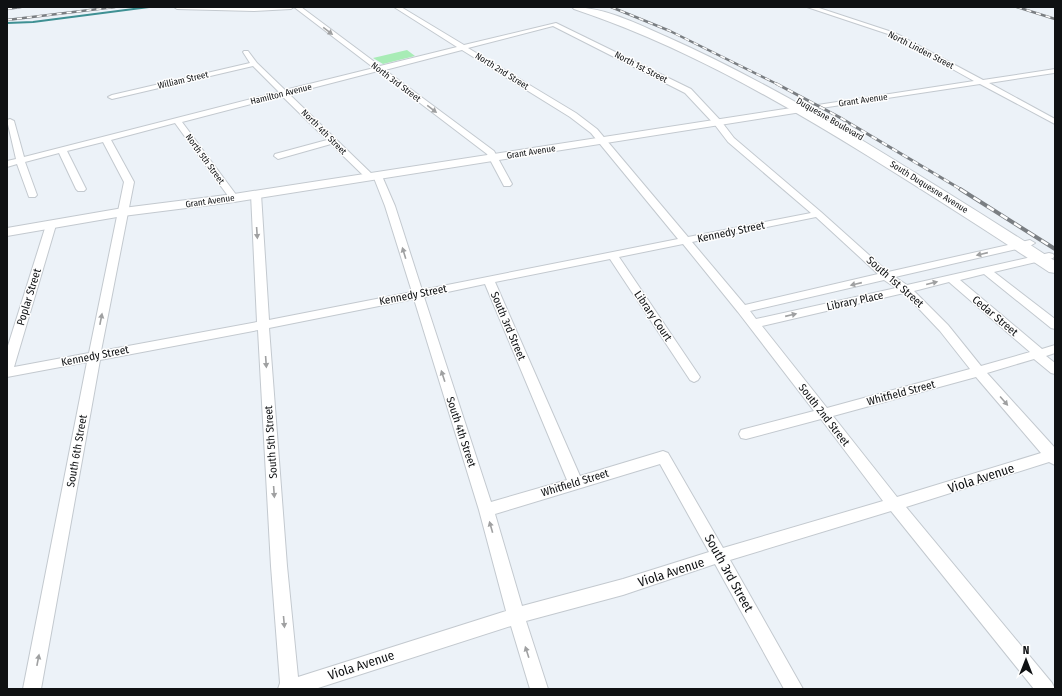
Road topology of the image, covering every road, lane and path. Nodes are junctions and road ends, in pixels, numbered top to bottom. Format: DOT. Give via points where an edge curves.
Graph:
graph roads {
  1 [pos="177,7"];
  2 [pos="198,7"];
  3 [pos="291,7"];
  4 [pos="297,7"];
  5 [pos="397,7"];
  6 [pos="577,7"];
  7 [pos="590,7"];
  8 [pos="600,7"];
  9 [pos="810,7"];
  10 [pos="554,24"];
  11 [pos="641,27"];
  12 [pos="463,47"];
  13 [pos="246,52"];
  14 [pos="254,64"];
  15 [pos="378,68"];
  16 [pos="1054,71"];
  17 [pos="983,82"];
  18 [pos="284,93"];
  19 [pos="112,97"];
  20 [pos="806,109"];
  21 [pos="177,120"];
  22 [pos="10,122"];
  23 [pos="1055,122"];
  24 [pos="718,123"];
  25 [pos="106,139"];
  26 [pos="602,140"];
  27 [pos="333,141"];
  28 [pos="62,150"];
  29 [pos="278,156"];
  30 [pos="493,158"];
  31 [pos="21,161"];
  32 [pos="7,164"];
  33 [pos="374,176"];
  34 [pos="507,184"];
  35 [pos="81,189"];
  36 [pos="256,194"];
  37 [pos="32,195"];
  38 [pos="234,198"];
  39 [pos="123,212"];
  40 [pos="818,214"];
  41 [pos="51,225"];
  42 [pos="7,232"];
  43 [pos="686,241"];
  44 [pos="1025,244"];
  45 [pos="612,254"];
  46 [pos="1050,260"];
  47 [pos="985,270"];
  48 [pos="887,277"];
  49 [pos="951,278"];
  50 [pos="488,280"];
  51 [pos="906,290"];
  52 [pos="417,294"];
  53 [pos="742,310"];
  54 [pos="753,324"];
  55 [pos="1055,324"];
  56 [pos="264,325"];
  57 [pos="1055,349"];
  58 [pos="1038,354"];
  59 [pos="94,357"];
  60 [pos="7,369"];
  61 [pos="1055,370"];
  62 [pos="978,371"];
  63 [pos="7,373"];
  64 [pos="694,377"];
  65 [pos="823,413"];
  66 [pos="746,434"];
  67 [pos="1054,456"];
  68 [pos="663,457"];
  69 [pos="576,483"];
  70 [pos="895,504"];
  71 [pos="486,510"];
  72 [pos="719,556"];
  73 [pos="516,616"];
  74 [pos="32,689"];
  75 [pos="289,689"];
  76 [pos="539,689"];
  77 [pos="794,689"];
  78 [pos="1046,689"];
  1 -- 2 [label="street"];
  2 -- 3 [label="street"];
  4 -- 15 [label="street, North 3rd Street, one-way"];
  5 -- 12 [label="street, North 2nd Street"];
  6 -- 11 [label="main road, Duquesne Boulevard"];
  7 -- 11 [label="main road, Duquesne Boulevard"];
  8 -- 11 [label="main road"];
  9 -- 17 [label="street, North Linden Street" via="893,34"];
  10 -- 12 [label="street, Hamilton Avenue"];
  10 -- 24 [label="street, North 1st Street" via="688,91"];
  11 -- 20 [label="main road, Duquesne Boulevard"];
  12 -- 15 [label="street, Hamilton Avenue"];
  12 -- 26 [label="street, North 2nd Street" via="585,123"];
  13 -- 14 [label="street, North 4th Street"];
  14 -- 18 [label="street, North 4th Street"];
  14 -- 19 [label="street, William Street"];
  15 -- 18 [label="street, Hamilton Avenue"];
  15 -- 30 [label="street, North 3rd Street, one-way" via="491,153"];
  16 -- 17 [label="street, Grant Avenue"];
  17 -- 20 [label="street, Grant Avenue"];
  17 -- 23 [label="street, North Linden Street"];
  18 -- 21 [label="street, Hamilton Avenue"];
  18 -- 27 [label="street, North 4th Street"];
  20 -- 24 [label="street, Grant Avenue"];
  20 -- 44 [label="main road, South Duquesne Avenue"];
  21 -- 25 [label="street, Hamilton Avenue"];
  21 -- 38 [label="street, North 5th Street"];
  22 -- 31 [label="street"];
  24 -- 26 [label="street, Grant Avenue"];
  24 -- 40 [label="street, South 1st Street" via="731,140"];
  25 -- 28 [label="street, Hamilton Avenue"];
  25 -- 39 [label="street, South 6th Street" via="129,182"];
  26 -- 30 [label="street, Grant Avenue"];
  26 -- 43 [label="street, South 2nd Street"];
  27 -- 29 [label="street"];
  27 -- 33 [label="street, North 4th Street"];
  28 -- 31 [label="street, Hamilton Avenue"];
  28 -- 35 [label="street"];
  30 -- 33 [label="street, Grant Avenue"];
  30 -- 34 [label="street"];
  31 -- 32 [label="street, Hamilton Avenue"];
  31 -- 37 [label="street"];
  33 -- 36 [label="street, Grant Avenue"];
  52 -- 33 [label="street, South 4th Street, one-way" via="390,206"];
  36 -- 38 [label="street, Grant Avenue"];
  36 -- 56 [label="street, South 5th Street, one-way"];
  38 -- 39 [label="street, Grant Avenue"];
  39 -- 41 [label="street, Grant Avenue"];
  59 -- 39 [label="street, South 6th Street, one-way"];
  40 -- 43 [label="street, Kennedy Street"];
  40 -- 48 [label="street, South 1st Street"];
  41 -- 42 [label="street, Grant Avenue"];
  41 -- 60 [label="street, Poplar Street"];
  43 -- 45 [label="street, Kennedy Street"];
  43 -- 53 [label="street, South 2nd Street"];
  44 -- 46 [label="main road, South Duquesne Avenue"];
  44 -- 48 [label="street, Library Place, one-way"];
  45 -- 50 [label="street, Kennedy Street"];
  45 -- 64 [label="street, Library Court"];
  46 -- 47 [label="street, Library Place"];
  47 -- 49 [label="street, Library Place"];
  47 -- 55 [label="street"];
  48 -- 51 [label="street, South 1st Street"];
  48 -- 53 [label="street, Library Place, one-way"];
  51 -- 49 [label="street, Library Place, one-way"];
  49 -- 58 [label="street, Cedar Street"];
  50 -- 52 [label="street, Kennedy Street"];
  50 -- 69 [label="street, South 3rd Street"];
  54 -- 51 [label="street, Library Place, one-way"];
  51 -- 62 [label="street, South 1st Street" via="944,328"];
  52 -- 56 [label="street, Kennedy Street"];
  71 -- 52 [label="street, South 4th Street, one-way"];
  53 -- 54 [label="street, South 2nd Street"];
  54 -- 65 [label="street, South 2nd Street"];
  56 -- 59 [label="street, Kennedy Street"];
  56 -- 75 [label="street, South 5th Street, one-way"];
  57 -- 58 [label="street, Whitfield Street"];
  58 -- 61 [label="street, Cedar Street"];
  58 -- 62 [label="street, Whitfield Street"];
  59 -- 63 [label="street, Kennedy Street"];
  74 -- 59 [label="street, South 6th Street, one-way"];
  62 -- 65 [label="street, Whitfield Street"];
  62 -- 67 [label="street, South 1st Street, one-way"];
  65 -- 66 [label="street, Whitfield Street"];
  65 -- 70 [label="street, South 2nd Street"];
  67 -- 70 [label="street, Viola Avenue"];
  68 -- 69 [label="street, Whitfield Street"];
  68 -- 72 [label="street, South 3rd Street"];
  69 -- 71 [label="street, Whitfield Street"];
  70 -- 72 [label="street, Viola Avenue"];
  70 -- 78 [label="street, South 2nd Street"];
  73 -- 71 [label="street, South 4th Street, one-way"];
  72 -- 73 [label="street, Viola Avenue" via="623,587"];
  72 -- 77 [label="street, South 3rd Street"];
  73 -- 75 [label="street, Viola Avenue"];
  76 -- 73 [label="street, South 4th Street, one-way"];
}
